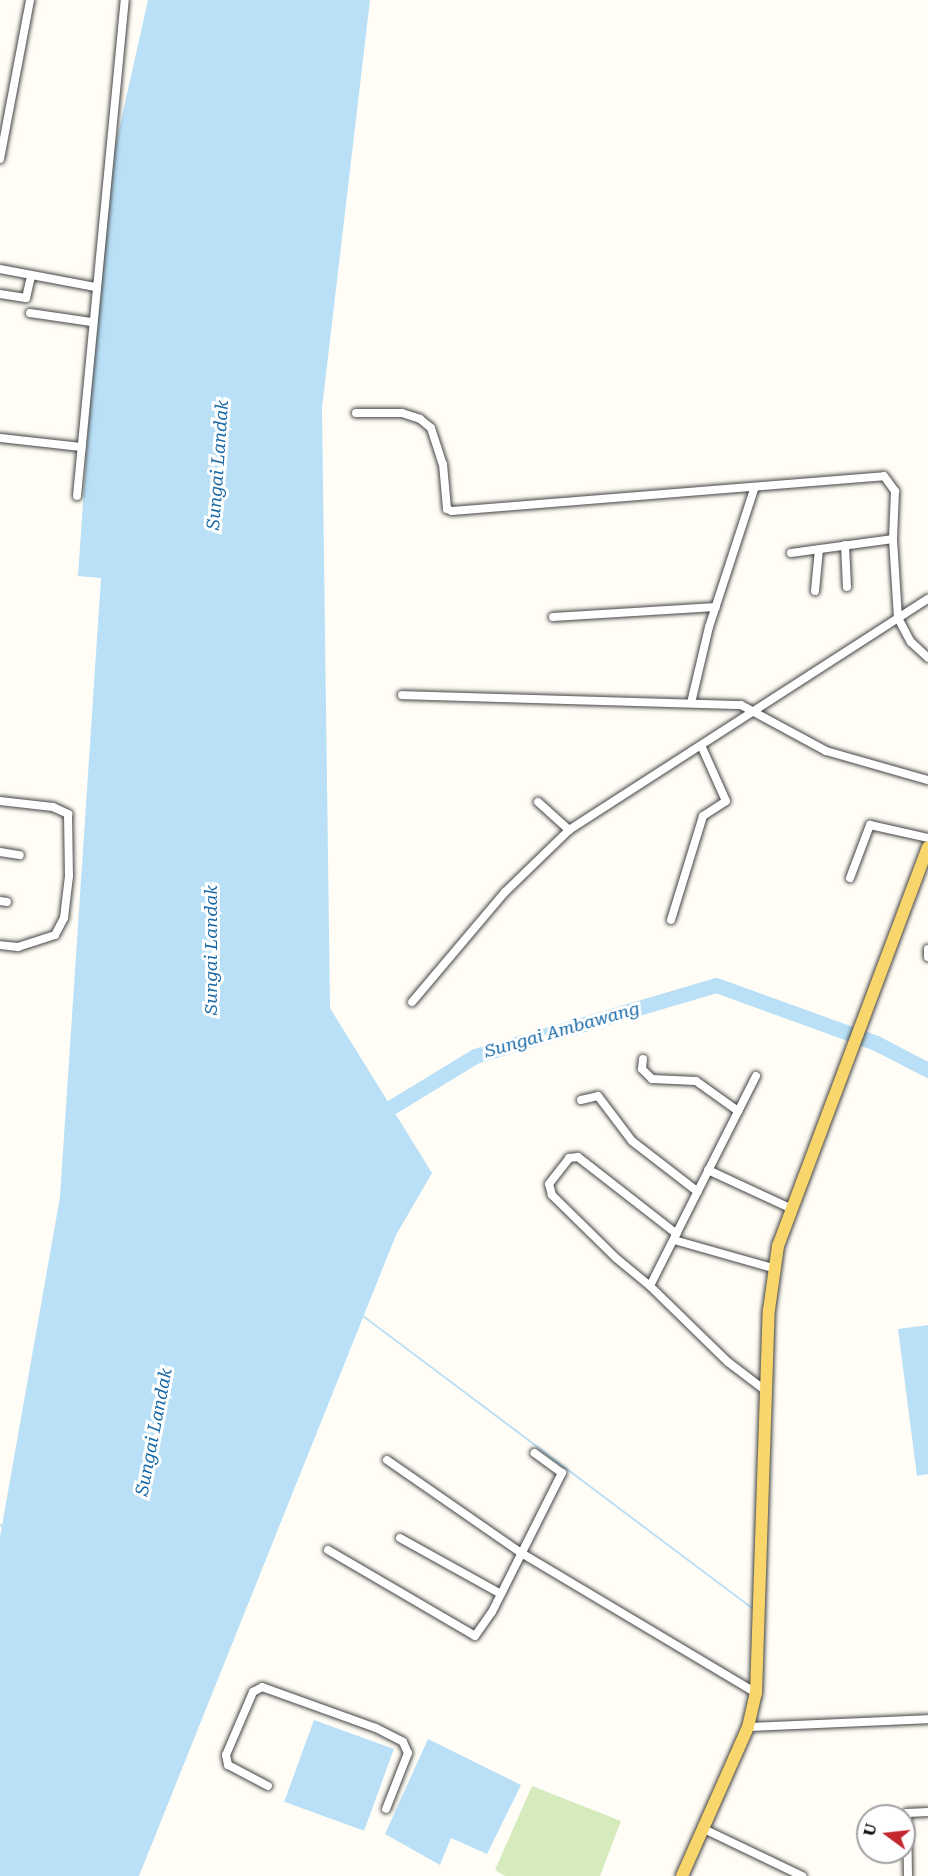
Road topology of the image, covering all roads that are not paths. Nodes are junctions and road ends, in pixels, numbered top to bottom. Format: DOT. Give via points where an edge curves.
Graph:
graph roads {
  1 [pos="30,0"];
  2 [pos="125,0"];
  3 [pos="0,159"];
  4 [pos="0,269"];
  5 [pos="31,276"];
  6 [pos="95,287"];
  7 [pos="0,294"];
  8 [pos="30,313"];
  9 [pos="92,322"];
  10 [pos="356,412"];
  11 [pos="0,438"];
  12 [pos="82,447"];
  13 [pos="754,489"];
  14 [pos="77,496"];
  15 [pos="893,539"];
  16 [pos="845,546"];
  17 [pos="819,549"];
  18 [pos="790,553"];
  19 [pos="847,587"];
  20 [pos="815,591"];
  21 [pos="928,599"];
  22 [pos="716,607"];
  23 [pos="553,617"];
  24 [pos="898,618"];
  25 [pos="928,658"];
  26 [pos="402,695"];
  27 [pos="692,703"];
  28 [pos="755,712"];
  29 [pos="700,745"];
  30 [pos="928,780"];
  31 [pos="0,801"];
  32 [pos="538,802"];
  33 [pos="568,830"];
  34 [pos="928,838"];
  35 [pos="0,852"];
  36 [pos="20,855"];
  37 [pos="926,855"];
  38 [pos="850,878"];
  39 [pos="671,920"];
  40 [pos="0,945"];
  41 [pos="928,949"];
  42 [pos="928,957"];
  43 [pos="412,1002"];
  44 [pos="643,1059"];
  45 [pos="756,1076"];
  46 [pos="580,1100"];
  47 [pos="738,1111"];
  48 [pos="708,1170"];
  49 [pos="698,1192"];
  50 [pos="790,1208"];
  51 [pos="676,1237"];
  52 [pos="773,1268"];
  53 [pos="650,1286"];
  54 [pos="766,1391"];
  55 [pos="534,1453"];
  56 [pos="387,1460"];
  57 [pos="400,1538"];
  58 [pos="328,1550"];
  59 [pos="523,1554"];
  60 [pos="501,1594"];
  61 [pos="756,1693"];
  62 [pos="928,1719"];
  63 [pos="748,1727"];
  64 [pos="268,1786"];
  65 [pos="386,1809"];
  66 [pos="928,1812"];
  67 [pos="704,1829"];
  68 [pos="682,1876"];
  69 [pos="802,1876"];
  70 [pos="908,1876"];
  1 -- 3 [label="street"];
  2 -- 6 [label="street"];
  4 -- 5 [label="street"];
  5 -- 6 [label="street"];
  5 -- 7 [label="street" via="26,298"];
  6 -- 9 [label="street"];
  8 -- 9 [label="street"];
  9 -- 12 [label="street"];
  10 -- 13 [label="street" via="402,413 431,428 443,464 447,509 452,511"];
  11 -- 12 [label="street"];
  12 -- 14 [label="street"];
  13 -- 15 [label="street" via="884,476 895,490"];
  13 -- 22 [label="street"];
  15 -- 16 [label="street"];
  15 -- 24 [label="street"];
  16 -- 17 [label="street"];
  16 -- 19 [label="street"];
  17 -- 18 [label="street"];
  17 -- 20 [label="street"];
  21 -- 24 [label="street"];
  22 -- 23 [label="street"];
  22 -- 27 [label="street"];
  24 -- 25 [label="street" via="911,642"];
  24 -- 28 [label="street"];
  26 -- 27 [label="street"];
  27 -- 28 [label="street" via="741,705"];
  28 -- 29 [label="street"];
  28 -- 30 [label="street" via="826,751"];
  29 -- 33 [label="street"];
  29 -- 39 [label="street" via="726,801 703,816"];
  31 -- 40 [label="street" via="53,807 68,814 69,876 64,918 55,935 18,947"];
  32 -- 33 [label="street"];
  33 -- 43 [label="street" via="505,892"];
  34 -- 38 [label="street" via="870,825"];
  35 -- 36 [label="street"];
  37 -- 50 [label="main road" via="876,976"];
  41 -- 42 [label="street"];
  44 -- 47 [label="street" via="642,1069 652,1079 696,1082"];
  45 -- 47 [label="street"];
  46 -- 49 [label="street" via="598,1096 632,1141"];
  47 -- 48 [label="street"];
  48 -- 49 [label="street"];
  48 -- 50 [label="street"];
  49 -- 51 [label="street"];
  50 -- 52 [label="main road"];
  51 -- 52 [label="street"];
  51 -- 53 [label="street"];
  51 -- 53 [label="street" via="578,1157 569,1158 549,1184 552,1196"];
  52 -- 54 [label="main road"];
  53 -- 54 [label="street" via="728,1362"];
  54 -- 61 [label="main road"];
  55 -- 59 [label="street" via="562,1473"];
  56 -- 59 [label="street"];
  57 -- 60 [label="street"];
  58 -- 60 [label="street" via="471,1636 484,1626"];
  59 -- 60 [label="street"];
  59 -- 61 [label="street"];
  61 -- 63 [label="main road"];
  62 -- 63 [label="street"];
  63 -- 67 [label="main road"];
  64 -- 65 [label="street" via="228,1765 226,1755 253,1692 262,1687 376,1728 403,1742 408,1753"];
  66 -- 70 [label="street" via="908,1813"];
  67 -- 68 [label="main road"];
  67 -- 69 [label="street"];
}
